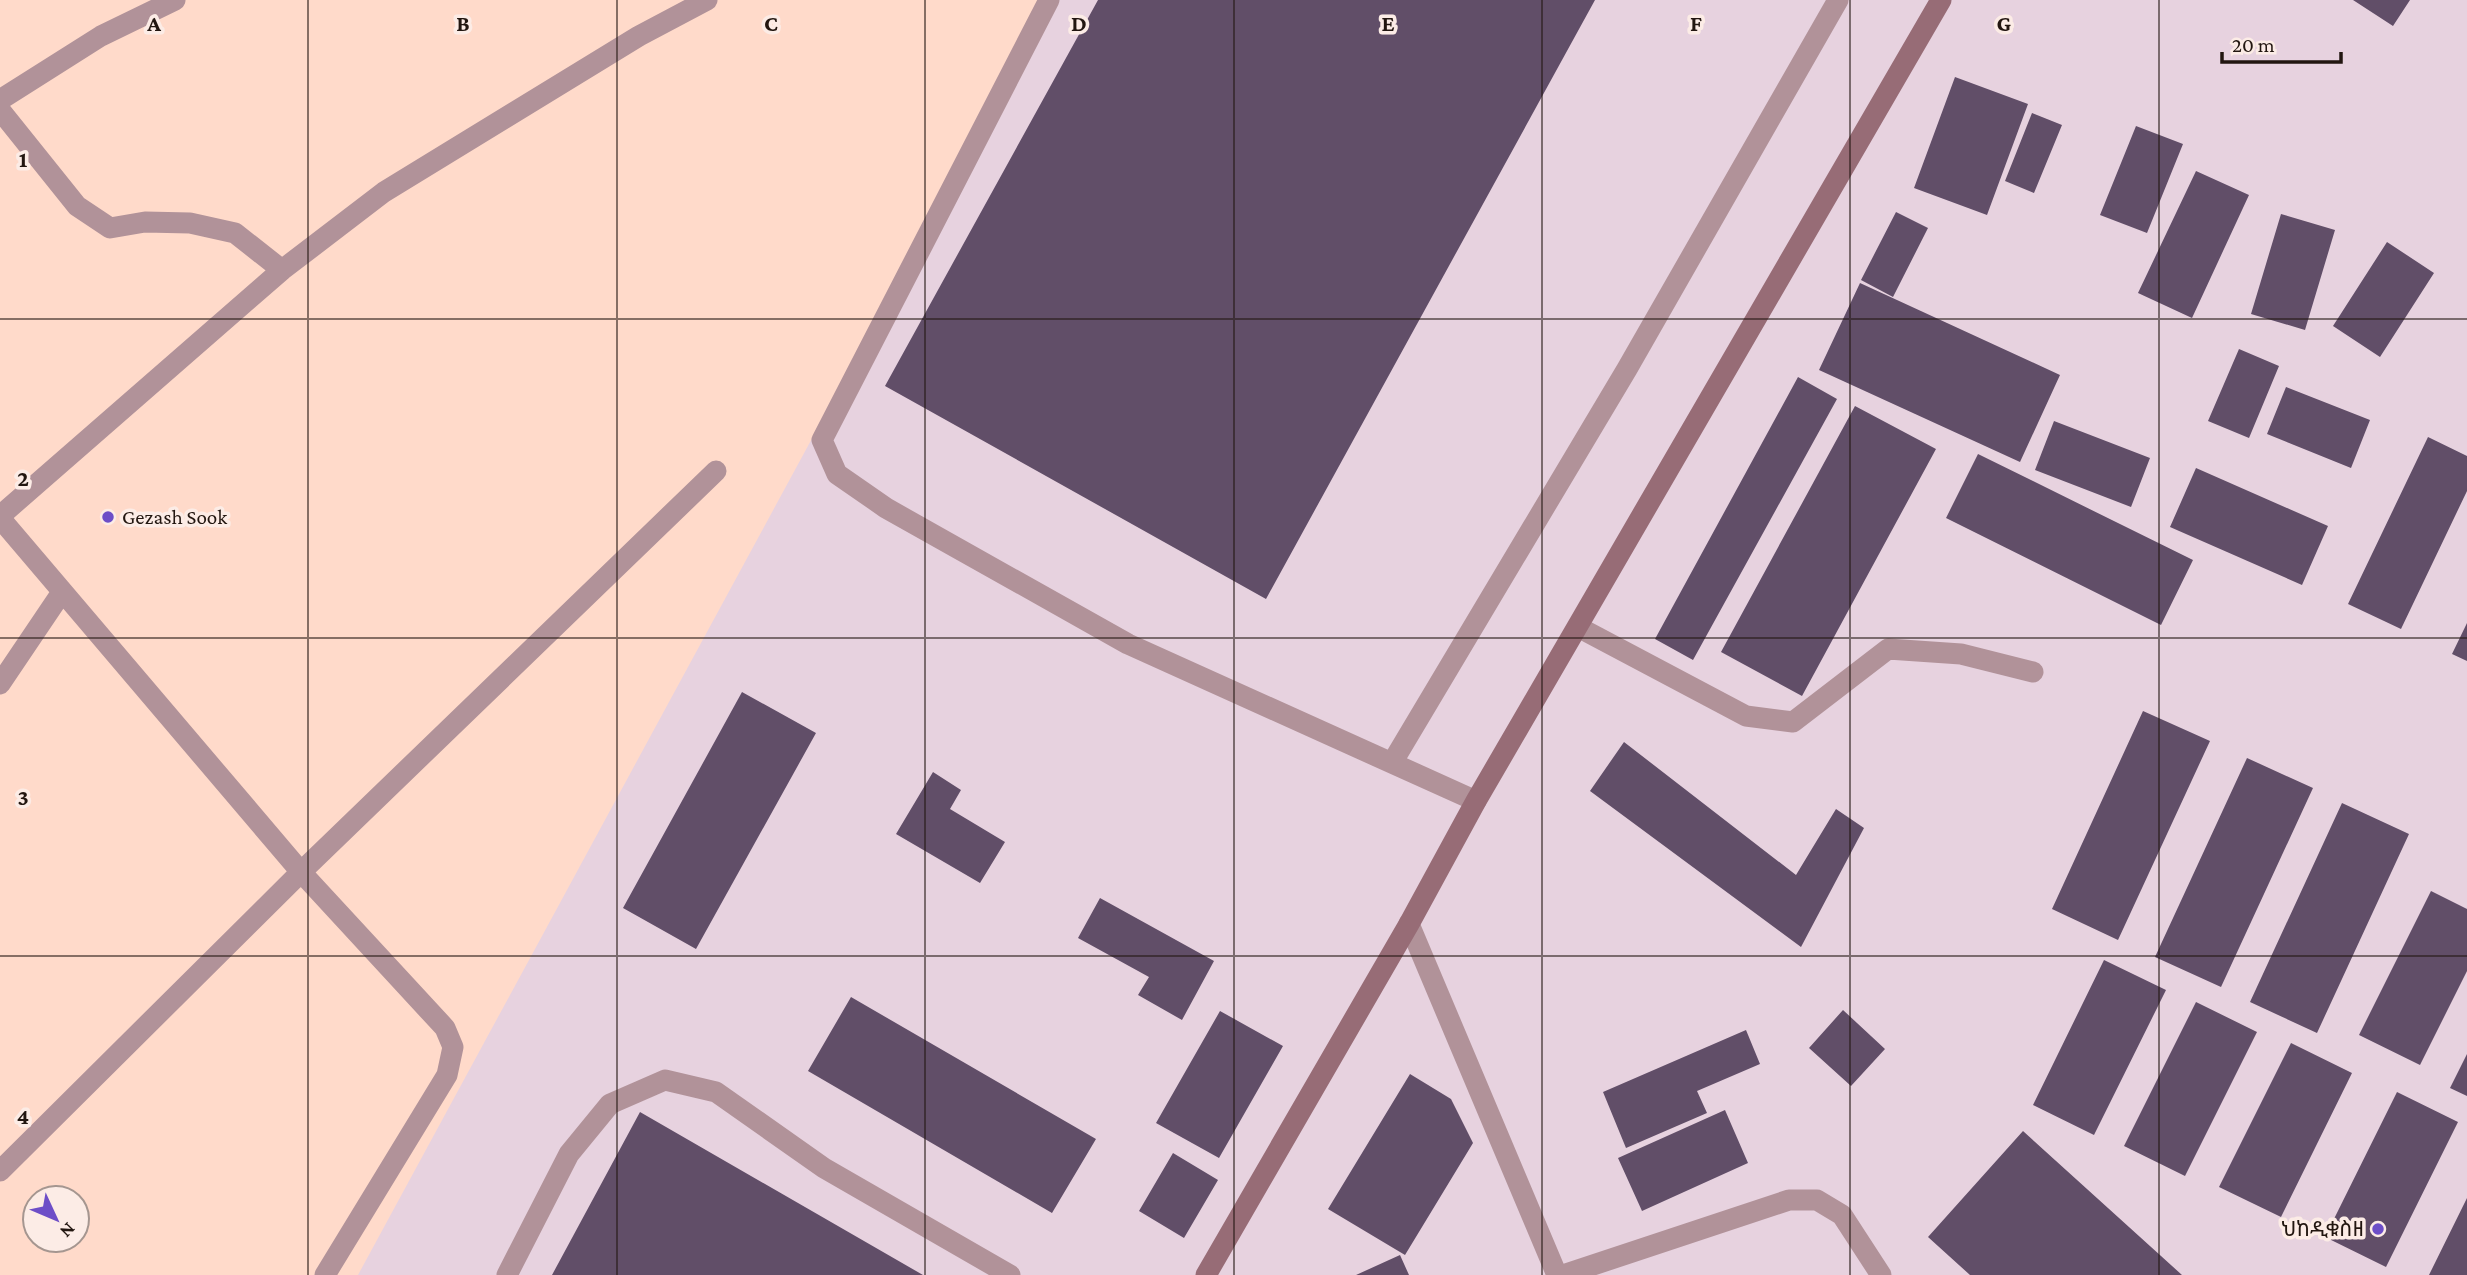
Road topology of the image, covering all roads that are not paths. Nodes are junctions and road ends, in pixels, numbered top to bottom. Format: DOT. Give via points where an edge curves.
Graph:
graph roads {
  1 [pos="175,0"];
  2 [pos="707,0"];
  3 [pos="1049,0"];
  4 [pos="1838,0"];
  5 [pos="1941,0"];
  6 [pos="0,100"];
  7 [pos="0,110"];
  8 [pos="282,270"];
  9 [pos="716,471"];
  10 [pos="0,517"];
  11 [pos="62,592"];
  12 [pos="1578,627"];
  13 [pos="2033,672"];
  14 [pos="0,684"];
  15 [pos="1392,763"];
  16 [pos="1476,801"];
  17 [pos="301,872"];
  18 [pos="1409,924"];
  19 [pos="0,1171"];
  20 [pos="325,1275"];
  21 [pos="507,1275"];
  22 [pos="1010,1275"];
  23 [pos="1206,1275"];
  24 [pos="1557,1275"];
  25 [pos="1563,1275"];
  26 [pos="1881,1275"];
  1 -- 6 [label="street" via="100,36"];
  2 -- 8 [label="street" via="639,36 384,192"];
  3 -- 15 [label="street" via="822,440 837,474 886,508 1128,644"];
  4 -- 15 [label="street" via="1620,381"];
  5 -- 12 [label="main road"];
  7 -- 8 [label="street" via="77,206 110,228 145,222 190,223 235,233"];
  8 -- 10 [label="street"];
  9 -- 17 [label="street"];
  10 -- 11 [label="street"];
  11 -- 14 [label="street"];
  11 -- 17 [label="street"];
  12 -- 13 [label="street" via="1746,716 1793,722 1888,649 1961,653"];
  12 -- 16 [label="main road"];
  15 -- 16 [label="street"];
  16 -- 18 [label="main road"];
  17 -- 19 [label="street"];
  17 -- 20 [label="street" via="445,1028 453,1047 447,1075"];
  18 -- 23 [label="main road"];
  18 -- 24 [label="street"];
  21 -- 22 [label="street" via="569,1154 610,1104 665,1080 716,1092 824,1168"];
  25 -- 26 [label="street" via="1789,1200 1816,1200 1842,1215"];
}
